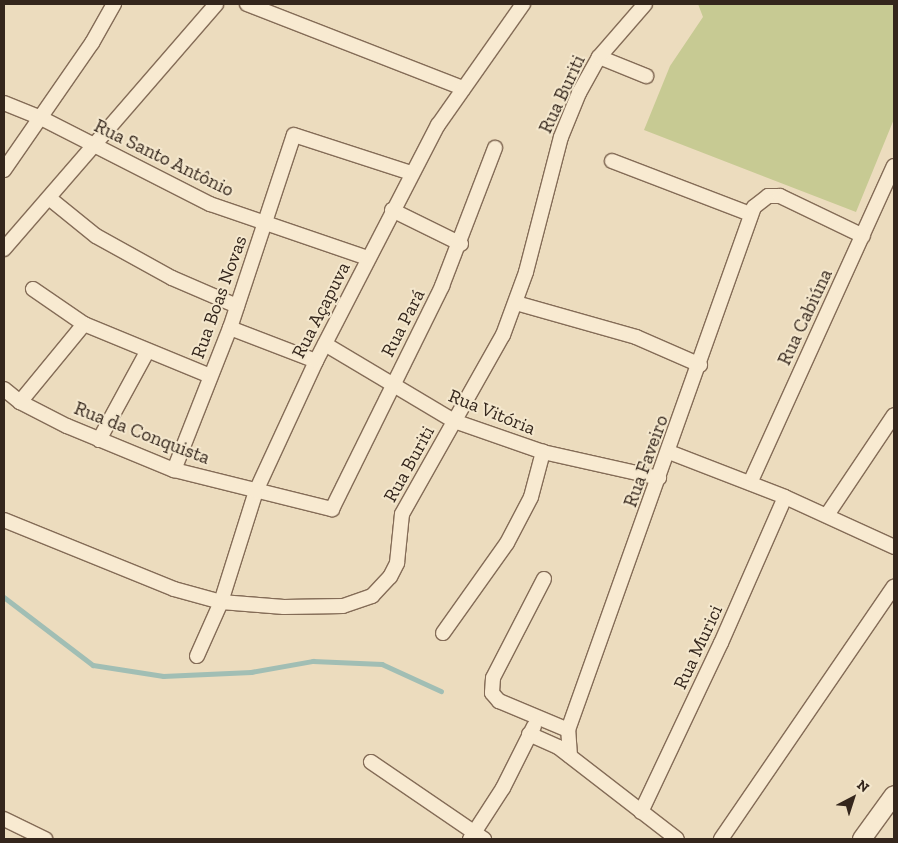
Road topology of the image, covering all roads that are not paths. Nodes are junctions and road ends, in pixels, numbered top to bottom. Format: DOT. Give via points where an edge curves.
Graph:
graph roads {
  1 [pos="114,4"];
  2 [pos="216,4"];
  3 [pos="247,4"];
  4 [pos="645,4"];
  5 [pos="519,5"];
  6 [pos="599,57"];
  7 [pos="646,76"];
  8 [pos="462,88"];
  9 [pos="4,104"];
  10 [pos="41,118"];
  11 [pos="93,144"];
  12 [pos="495,148"];
  13 [pos="612,161"];
  14 [pos="894,166"];
  15 [pos="4,170"];
  16 [pos="411,173"];
  17 [pos="49,198"];
  18 [pos="392,210"];
  19 [pos="750,214"];
  20 [pos="266,222"];
  21 [pos="863,236"];
  22 [pos="461,244"];
  23 [pos="4,249"];
  24 [pos="368,258"];
  25 [pos="32,289"];
  26 [pos="516,303"];
  27 [pos="238,306"];
  28 [pos="84,324"];
  29 [pos="230,328"];
  30 [pos="325,344"];
  31 [pos="147,352"];
  32 [pos="316,361"];
  33 [pos="700,365"];
  34 [pos="210,376"];
  35 [pos="393,385"];
  36 [pos="4,389"];
  37 [pos="20,402"];
  38 [pos="894,414"];
  39 [pos="454,421"];
  40 [pos="99,440"];
  41 [pos="543,452"];
  42 [pos="669,452"];
  43 [pos="174,470"];
  44 [pos="659,478"];
  45 [pos="750,483"];
  46 [pos="256,491"];
  47 [pos="785,497"];
  48 [pos="332,509"];
  49 [pos="827,515"];
  50 [pos="4,520"];
  51 [pos="894,546"];
  52 [pos="544,579"];
  53 [pos="894,586"];
  54 [pos="221,602"];
  55 [pos="443,633"];
  56 [pos="197,656"];
  57 [pos="537,719"];
  58 [pos="568,730"];
  59 [pos="529,734"];
  60 [pos="570,756"];
  61 [pos="370,762"];
  62 [pos="894,795"];
  63 [pos="641,812"];
  64 [pos="4,819"];
  65 [pos="476,837"];
  66 [pos="45,839"];
  67 [pos="677,839"];
  68 [pos="721,839"];
  69 [pos="862,839"];
  1 -- 10 [label="street" via="92,43"];
  2 -- 11 [label="street"];
  3 -- 8 [label="street"];
  4 -- 6 [label="street, Rua Buriti"];
  5 -- 8 [label="street, Rua Açapuva"];
  6 -- 7 [label="street"];
  6 -- 26 [label="street, Rua Buriti" via="579,93 561,137"];
  8 -- 16 [label="street, Rua Açapuva"];
  9 -- 10 [label="street, Rua Santo Antônio"];
  10 -- 11 [label="street, Rua Santo Antônio"];
  10 -- 15 [label="street"];
  11 -- 17 [label="street"];
  11 -- 20 [label="street, Rua Santo Antônio" via="210,204"];
  12 -- 22 [label="street, Rua Pará"];
  13 -- 19 [label="street"];
  14 -- 21 [label="street, Rua Cabiúna"];
  16 -- 18 [label="street, Rua Açapuva"];
  16 -- 20 [label="street, Rua Boas Novas" via="294,135"];
  17 -- 23 [label="street"];
  17 -- 27 [label="street" via="96,236 172,278"];
  18 -- 22 [label="street"];
  18 -- 24 [label="street, Rua Açapuva"];
  19 -- 21 [label="street, Rua Faveiro" via="759,201 768,196 780,196"];
  19 -- 33 [label="street, Rua Faveiro"];
  20 -- 24 [label="street, Rua Santo Antônio"];
  20 -- 27 [label="street, Rua Boas Novas"];
  21 -- 45 [label="street, Rua Cabiúna"];
  22 -- 35 [label="street, Rua Pará"];
  24 -- 30 [label="street, Rua Açapuva"];
  25 -- 28 [label="street"];
  26 -- 33 [label="street" via="636,338"];
  26 -- 39 [label="street, Rua Buriti" via="488,364"];
  27 -- 29 [label="street, Rua Boas Novas"];
  28 -- 31 [label="street"];
  28 -- 37 [label="street"];
  29 -- 32 [label="street"];
  29 -- 34 [label="street, Rua Boas Novas"];
  30 -- 32 [label="street, Rua Açapuva"];
  30 -- 35 [label="street, Rua Vitória"];
  31 -- 34 [label="street"];
  31 -- 40 [label="street"];
  32 -- 46 [label="street, Rua Açapuva"];
  33 -- 42 [label="street, Rua Faveiro"];
  34 -- 43 [label="street, Rua Boas Novas"];
  35 -- 39 [label="street, Rua Vitória"];
  35 -- 48 [label="street, Rua Pará"];
  36 -- 37 [label="street, Rua da Conquista"];
  37 -- 40 [label="street, Rua da Conquista"];
  38 -- 49 [label="street"];
  39 -- 41 [label="street, Rua Vitória"];
  39 -- 54 [label="street, Rua Buriti" via="402,514 394,572 372,596 342,606 284,607"];
  40 -- 43 [label="street, Rua da Conquista"];
  41 -- 44 [label="street, Rua Vitória"];
  41 -- 55 [label="street" via="531,498 511,536"];
  42 -- 44 [label="street, Rua Faveiro"];
  42 -- 45 [label="street"];
  43 -- 46 [label="street, Rua da Conquista"];
  44 -- 58 [label="street, Rua Faveiro"];
  45 -- 47 [label="street"];
  46 -- 48 [label="street, Rua da Conquista"];
  46 -- 54 [label="street, Rua Açapuva"];
  47 -- 49 [label="street"];
  47 -- 63 [label="street, Rua Murici"];
  49 -- 51 [label="street"];
  50 -- 54 [label="street, Rua Buriti" via="174,589"];
  52 -- 57 [label="street" via="493,678 494,696"];
  53 -- 68 [label="street"];
  54 -- 56 [label="street, Rua Açapuva"];
  57 -- 58 [label="street"];
  57 -- 59 [label="street"];
  58 -- 60 [label="street, Rua Faveiro"];
  59 -- 60 [label="street"];
  59 -- 65 [label="street"];
  60 -- 63 [label="street"];
  61 -- 65 [label="street"];
  62 -- 69 [label="street"];
  63 -- 67 [label="street"];
  64 -- 66 [label="street"];
}
